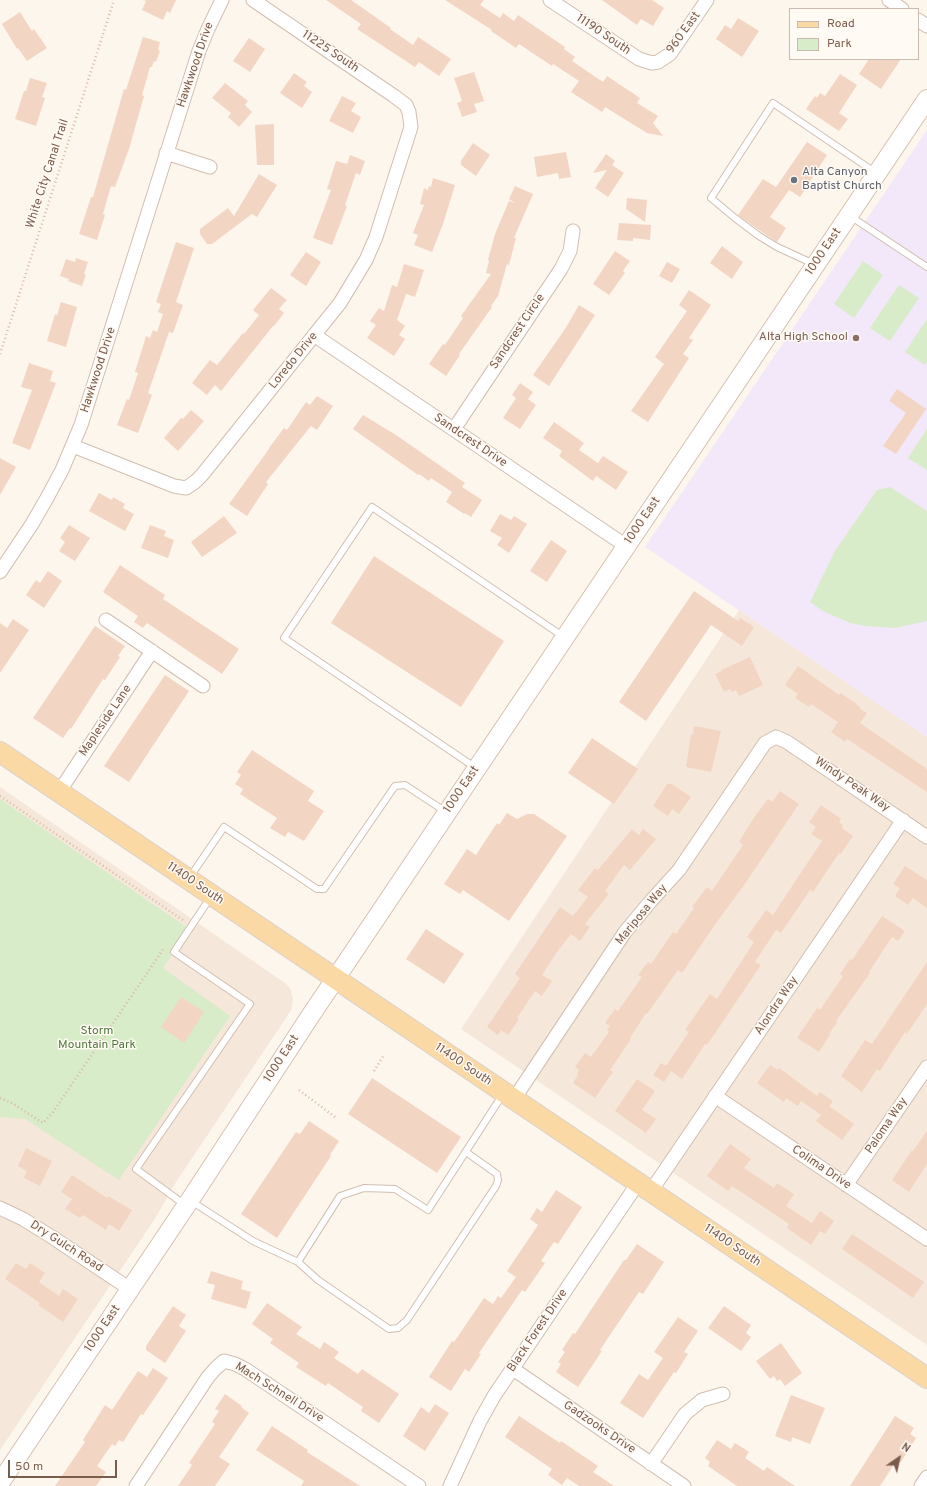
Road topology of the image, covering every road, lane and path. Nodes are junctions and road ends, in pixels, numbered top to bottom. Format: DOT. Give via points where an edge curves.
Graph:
graph roads {
  1 [pos="114,0"];
  2 [pos="222,0"];
  3 [pos="253,0"];
  4 [pos="550,0"];
  5 [pos="708,0"];
  6 [pos="889,0"];
  7 [pos="901,8"];
  8 [pos="658,62"];
  9 [pos="927,99"];
  10 [pos="406,105"];
  11 [pos="166,153"];
  12 [pos="210,167"];
  13 [pos="876,174"];
  14 [pos="849,215"];
  15 [pos="573,231"];
  16 [pos="815,265"];
  17 [pos="927,267"];
  18 [pos="314,335"];
  19 [pos="0,354"];
  20 [pos="454,430"];
  21 [pos="73,446"];
  22 [pos="626,546"];
  23 [pos="0,572"];
  24 [pos="106,620"];
  25 [pos="565,637"];
  26 [pos="152,651"];
  27 [pos="203,686"];
  28 [pos="776,737"];
  29 [pos="0,752"];
  30 [pos="477,768"];
  31 [pos="59,792"];
  32 [pos="0,796"];
  33 [pos="447,813"];
  34 [pos="903,820"];
  35 [pos="927,837"];
  36 [pos="188,879"];
  37 [pos="212,895"];
  38 [pos="179,926"];
  39 [pos="166,946"];
  40 [pos="336,979"];
  41 [pos="384,1054"];
  42 [pos="927,1067"];
  43 [pos="374,1070"];
  44 [pos="299,1090"];
  45 [pos="509,1096"];
  46 [pos="715,1096"];
  47 [pos="0,1098"];
  48 [pos="336,1117"];
  49 [pos="466,1152"];
  50 [pos="846,1185"];
  51 [pos="644,1187"];
  52 [pos="188,1203"];
  53 [pos="0,1208"];
  54 [pos="927,1239"];
  55 [pos="298,1262"];
  56 [pos="130,1289"];
  57 [pos="513,1369"];
  58 [pos="927,1378"];
  59 [pos="723,1394"];
  60 [pos="651,1464"];
  61 [pos="927,1478"];
  62 [pos="5,1483"];
  63 [pos="136,1486"];
  64 [pos="419,1486"];
  65 [pos="450,1486"];
  66 [pos="684,1486"];
  67 [pos="921,1486"];
  1 -- 19 [label="path, White City Canal Trail"];
  2 -- 11 [label="street, Hawkwood Drive" via="199,52"];
  3 -- 10 [label="street, 11225 South"];
  4 -- 8 [label="street, 11190 South" via="639,59 645,62"];
  5 -- 8 [label="street, 960 East" via="670,54"];
  6 -- 7 [label="street"];
  9 -- 13 [label="street, 1000 East"];
  10 -- 18 [label="street, Loredo Drive" via="411,127 376,237 354,282"];
  11 -- 12 [label="street"];
  11 -- 21 [label="street, Hawkwood Drive" via="89,403"];
  13 -- 14 [label="street, 1000 East"];
  13 -- 16 [label="lane" via="773,103 711,198 766,240"];
  14 -- 16 [label="street, 1000 East"];
  14 -- 17 [label="lane"];
  15 -- 20 [label="street, Sandcrest Circle" via="570,251 561,269"];
  16 -- 22 [label="street, 1000 East"];
  18 -- 20 [label="street, Sandcrest Drive"];
  18 -- 21 [label="street, Loredo Drive" via="202,475 186,488 163,482"];
  20 -- 22 [label="street, Sandcrest Drive"];
  21 -- 23 [label="street, Hawkwood Drive" via="39,511"];
  22 -- 25 [label="street, 1000 East"];
  24 -- 26 [label="street"];
  25 -- 30 [label="street, 1000 East"];
  25 -- 30 [label="lane" via="372,508 367,514 284,638"];
  26 -- 27 [label="street"];
  26 -- 31 [label="street, Mapleside Lane"];
  28 -- 34 [label="street, Windy Peak Way" via="797,748"];
  28 -- 45 [label="street, Mariposa Way" via="765,743 679,870 625,932"];
  29 -- 31 [label="main road, 11400 South"];
  30 -- 33 [label="street, 1000 East"];
  31 -- 36 [label="main road, 11400 South"];
  32 -- 38 [label="path" via="183,920"];
  33 -- 36 [label="lane" via="405,785 395,786 324,889 317,889 224,827"];
  33 -- 40 [label="street, 1000 East"];
  34 -- 35 [label="street, Windy Peak Way"];
  34 -- 46 [label="street, Alondra Way"];
  36 -- 37 [label="main road, 11400 South"];
  37 -- 40 [label="main road, 11400 South"];
  37 -- 52 [label="lane" via="174,952 250,1004 136,1169"];
  39 -- 47 [label="path" via="43,1123"];
  40 -- 45 [label="main road, 11400 South"];
  40 -- 52 [label="street, 1000 East"];
  41 -- 43 [label="path"];
  42 -- 50 [label="street, Paloma Way"];
  44 -- 48 [label="path"];
  45 -- 49 [label="lane"];
  45 -- 51 [label="main road, 11400 South"];
  46 -- 50 [label="street, Colima Drive"];
  46 -- 51 [label="street, Alondra Way"];
  49 -- 55 [label="lane" via="428,1210 395,1189 364,1188 340,1196"];
  49 -- 55 [label="lane" via="497,1174 496,1186 407,1320 398,1328 389,1329 318,1280"];
  50 -- 54 [label="street, Colima Drive"];
  51 -- 57 [label="street, Black Forest Drive"];
  51 -- 58 [label="main road, 11400 South"];
  52 -- 55 [label="lane" via="253,1241"];
  52 -- 56 [label="street, 1000 East"];
  53 -- 56 [label="street, Dry Gulch Road" via="46,1233"];
  56 -- 62 [label="street, 1000 East"];
  57 -- 60 [label="street, Gadzooks Drive"];
  57 -- 65 [label="street, Black Forest Drive" via="480,1421"];
  59 -- 60 [label="street" via="702,1400 685,1414"];
  60 -- 66 [label="street, Gadzooks Drive"];
  61 -- 67 [label="street"];
  63 -- 64 [label="street, Mach Schnell Drive" via="208,1377 224,1361 246,1369"];
}
